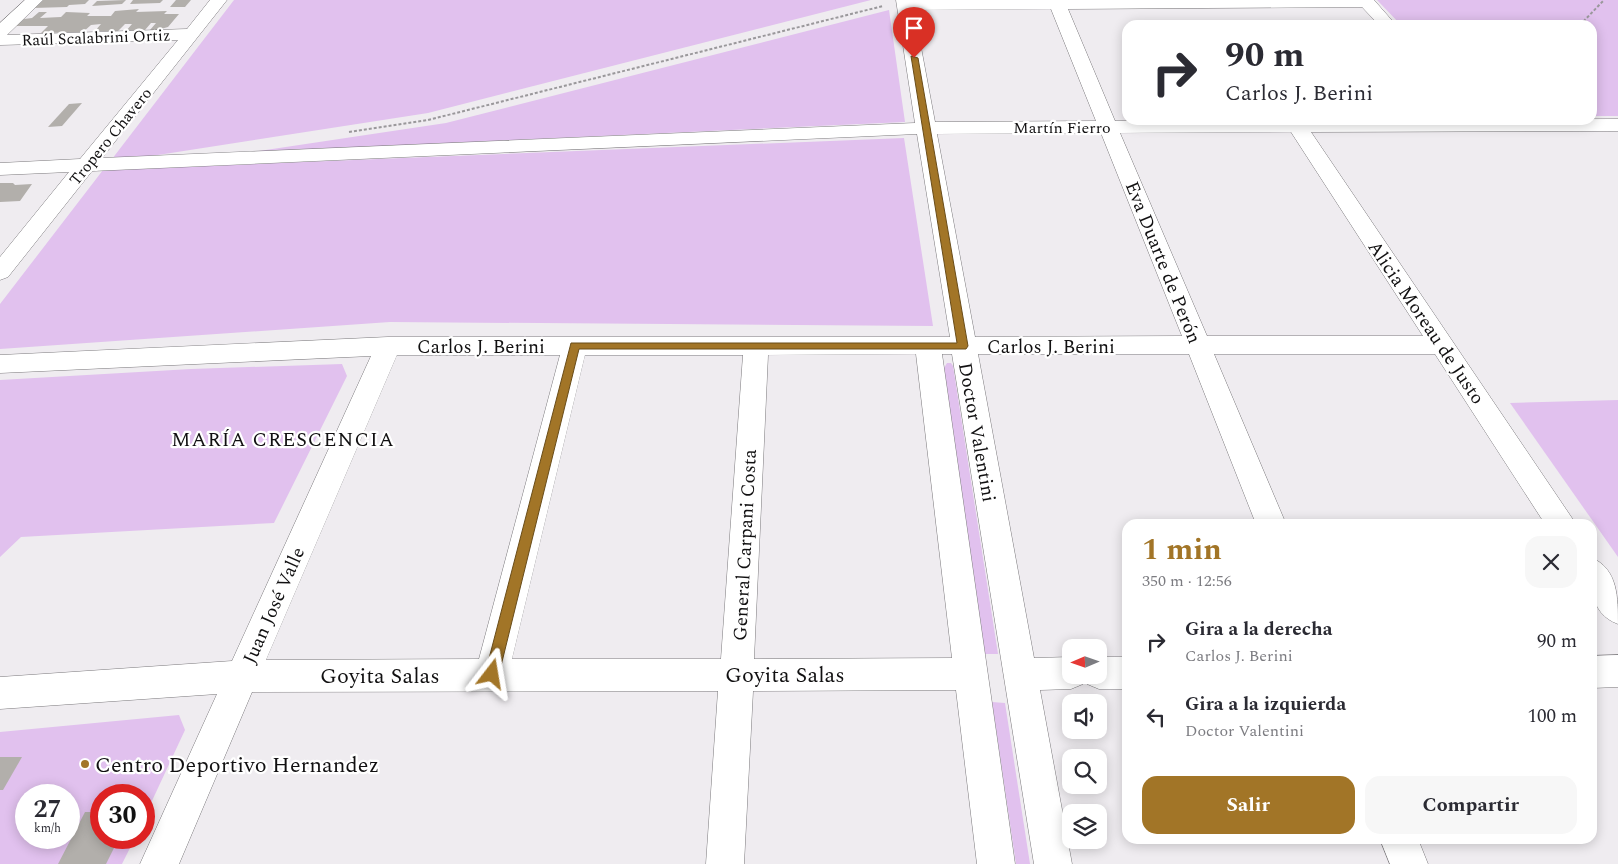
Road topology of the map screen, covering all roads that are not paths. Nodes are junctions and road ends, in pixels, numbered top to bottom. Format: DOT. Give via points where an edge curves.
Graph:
graph roads {
  1 [pos="35,0"];
  2 [pos="219,0"];
  3 [pos="1366,1"];
  4 [pos="1057,2"];
  5 [pos="1213,2"];
  6 [pos="905,3"];
  7 [pos="1224,18"];
  8 [pos="1383,20"];
  9 [pos="0,32"];
  10 [pos="192,34"];
  11 [pos="0,40"];
  12 [pos="1202,125"];
  13 [pos="1296,125"];
  14 [pos="1597,125"];
  15 [pos="1618,125"];
  16 [pos="1108,127"];
  17 [pos="926,128"];
  18 [pos="86,165"];
  19 [pos="0,169"];
  20 [pos="0,272"];
  21 [pos="1198,344"];
  22 [pos="575,345"];
  23 [pos="1442,345"];
  24 [pos="388,346"];
  25 [pos="756,346"];
  26 [pos="928,346"];
  27 [pos="963,346"];
  28 [pos="0,364"];
  29 [pos="1269,519"];
  30 [pos="1558,519"];
  31 [pos="1597,578"];
  32 [pos="1618,610"];
  33 [pos="1618,671"];
  34 [pos="1597,672"];
  35 [pos="1108,673"];
  36 [pos="1122,673"];
  37 [pos="492,674"];
  38 [pos="736,674"];
  39 [pos="971,674"];
  40 [pos="1020,674"];
  41 [pos="1062,674"];
  42 [pos="241,676"];
  43 [pos="0,693"];
  44 [pos="1400,844"];
  45 [pos="159,864"];
  46 [pos="725,864"];
  47 [pos="996,864"];
  48 [pos="1053,864"];
  49 [pos="1409,864"];
  1 -- 9 [label="street"];
  2 -- 10 [label="street, Tropero Chavero"];
  3 -- 5 [label="street"];
  3 -- 8 [label="street"];
  4 -- 5 [label="street"];
  4 -- 6 [label="street"];
  4 -- 16 [label="street, Eva Duarte de Perón"];
  5 -- 7 [label="street"];
  6 -- 17 [label="street, Doctor Valentini"];
  10 -- 11 [label="street, Raúl Scalabrini Ortiz"];
  10 -- 18 [label="street, Tropero Chavero"];
  12 -- 16 [label="street, Martín Fierro"];
  13 -- 23 [label="street, Alicia Moreau de Justo"];
  14 -- 15 [label="street, Martín Fierro"];
  16 -- 17 [label="street, Martín Fierro"];
  16 -- 21 [label="street, Eva Duarte de Perón"];
  17 -- 18 [label="street, Martín Fierro"];
  17 -- 27 [label="street, Doctor Valentini"];
  18 -- 19 [label="street"];
  18 -- 20 [label="street, Tropero Chavero"];
  21 -- 23 [label="street, Carlos J. Berini"];
  21 -- 27 [label="street, Carlos J. Berini"];
  21 -- 29 [label="street, Eva Duarte de Perón"];
  22 -- 24 [label="street, Carlos J. Berini"];
  22 -- 25 [label="street, Carlos J. Berini"];
  22 -- 37 [label="street"];
  23 -- 30 [label="street, Alicia Moreau de Justo"];
  24 -- 28 [label="street, Carlos J. Berini"];
  24 -- 42 [label="street, Juan José Valle"];
  25 -- 26 [label="street, Carlos J. Berini"];
  25 -- 38 [label="street, General Carpani Costa"];
  26 -- 27 [label="street, Carlos J. Berini"];
  26 -- 39 [label="street, Doctor Valentini"];
  27 -- 40 [label="street, Doctor Valentini"];
  31 -- 32 [label="street"];
  33 -- 34 [label="street"];
  35 -- 36 [label="street"];
  37 -- 38 [label="street, Goyita Salas"];
  37 -- 42 [label="street, Goyita Salas"];
  38 -- 39 [label="street, Goyita Salas"];
  38 -- 46 [label="street, General Carpani Costa"];
  39 -- 47 [label="street, Doctor Valentini"];
  40 -- 41 [label="street"];
  40 -- 48 [label="street, Doctor Valentini"];
  42 -- 43 [label="street, Goyita Salas"];
  42 -- 45 [label="street, Juan José Valle"];
  44 -- 49 [label="street"];
}
